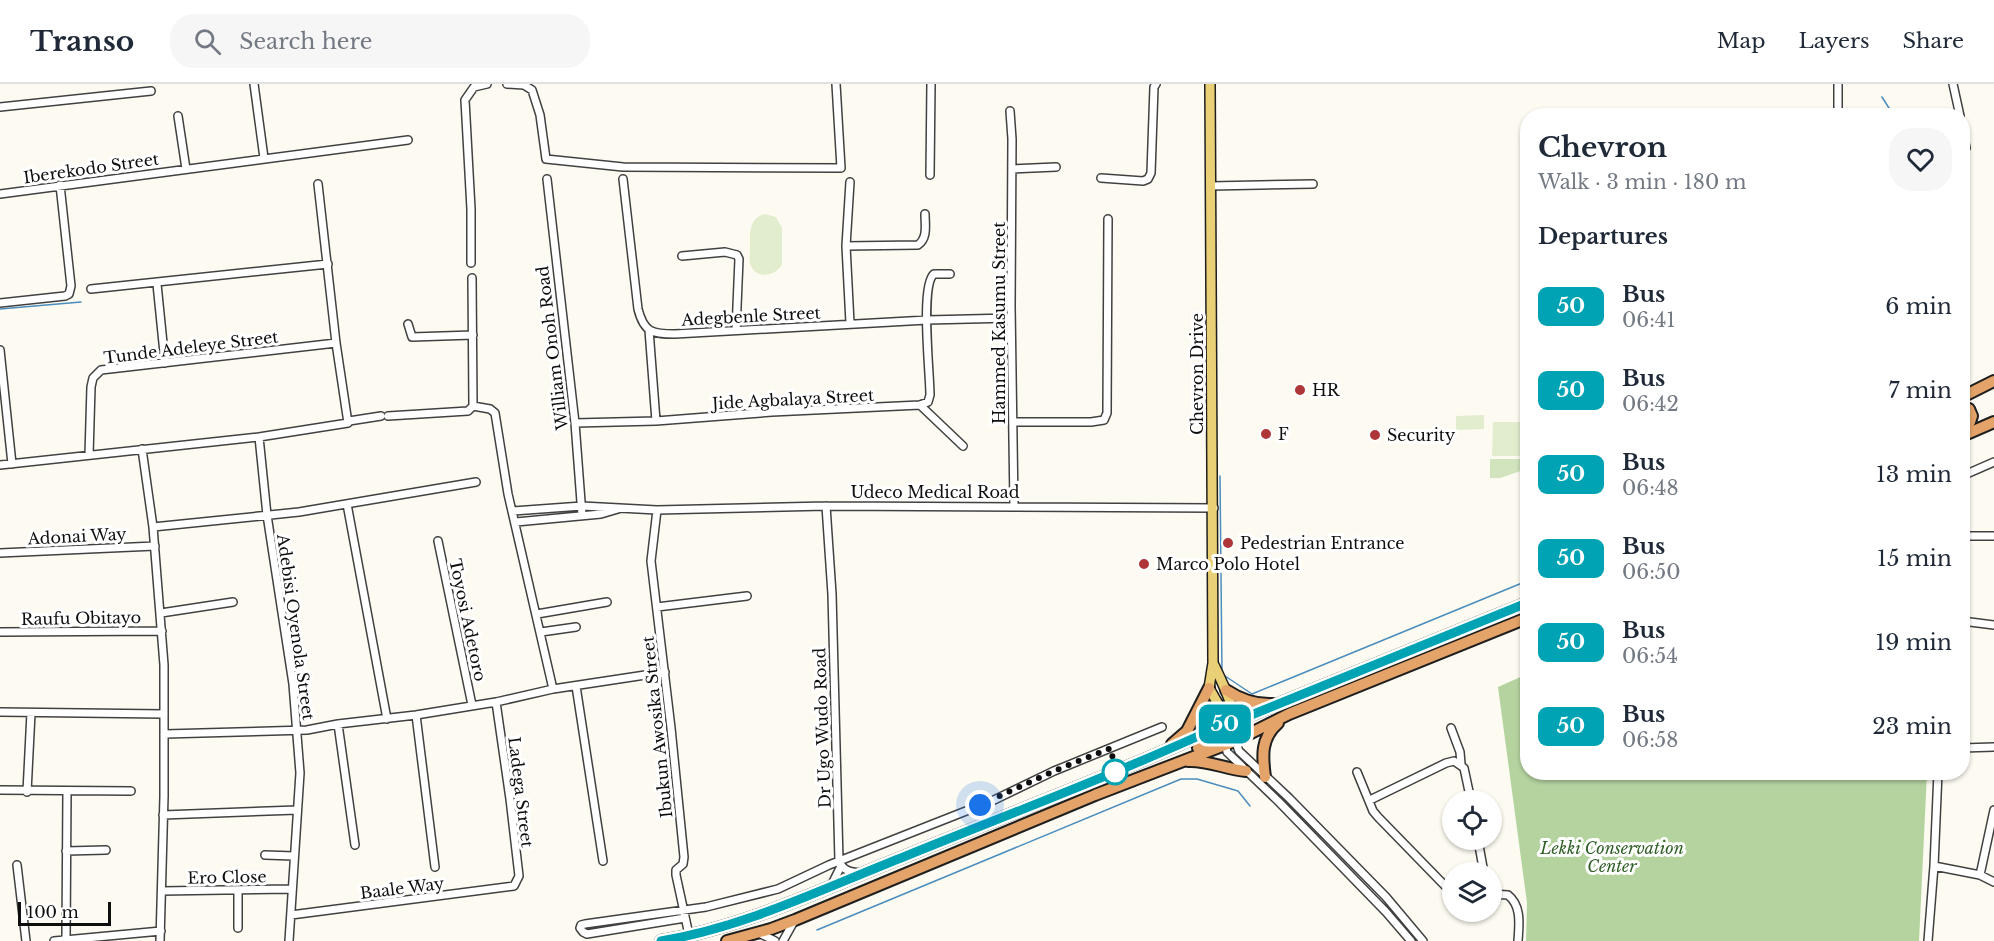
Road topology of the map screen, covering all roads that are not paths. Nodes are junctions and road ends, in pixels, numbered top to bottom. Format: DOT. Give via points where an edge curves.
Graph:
graph roads {
  1 [pos="254,84"];
  2 [pos="487,84"];
  3 [pos="507,84"];
  4 [pos="836,84"];
  5 [pos="931,84"];
  6 [pos="1156,84"];
  7 [pos="1210,84"];
  8 [pos="1838,84"];
  9 [pos="1953,84"];
  10 [pos="532,85"];
  11 [pos="151,91"];
  12 [pos="0,107"];
  13 [pos="1838,108"];
  14 [pos="1958,108"];
  15 [pos="1010,111"];
  16 [pos="178,116"];
  17 [pos="408,140"];
  18 [pos="264,158"];
  19 [pos="1056,167"];
  20 [pos="186,169"];
  21 [pos="1012,169"];
  22 [pos="930,175"];
  23 [pos="547,178"];
  24 [pos="1101,178"];
  25 [pos="623,179"];
  26 [pos="850,182"];
  27 [pos="318,184"];
  28 [pos="1313,184"];
  29 [pos="60,185"];
  30 [pos="1211,186"];
  31 [pos="0,194"];
  32 [pos="925,214"];
  33 [pos="1108,219"];
  34 [pos="846,246"];
  35 [pos="682,256"];
  36 [pos="471,263"];
  37 [pos="328,264"];
  38 [pos="950,274"];
  39 [pos="472,278"];
  40 [pos="158,284"];
  41 [pos="91,289"];
  42 [pos="0,303"];
  43 [pos="1011,318"];
  44 [pos="927,320"];
  45 [pos="850,323"];
  46 [pos="408,324"];
  47 [pos="649,330"];
  48 [pos="736,330"];
  49 [pos="473,335"];
  50 [pos="336,343"];
  51 [pos="0,350"];
  52 [pos="165,363"];
  53 [pos="1994,381"];
  54 [pos="1970,393"];
  55 [pos="920,405"];
  56 [pos="473,406"];
  57 [pos="349,421"];
  58 [pos="656,421"];
  59 [pos="1013,422"];
  60 [pos="1994,422"];
  61 [pos="575,423"];
  62 [pos="1970,432"];
  63 [pos="259,437"];
  64 [pos="963,446"];
  65 [pos="142,449"];
  66 [pos="89,455"];
  67 [pos="1994,462"];
  68 [pos="12,464"];
  69 [pos="0,465"];
  70 [pos="1970,472"];
  71 [pos="476,482"];
  72 [pos="347,504"];
  73 [pos="582,506"];
  74 [pos="826,506"];
  75 [pos="1014,506"];
  76 [pos="1214,508"];
  77 [pos="618,509"];
  78 [pos="657,510"];
  79 [pos="513,511"];
  80 [pos="267,515"];
  81 [pos="582,515"];
  82 [pos="516,522"];
  83 [pos="153,527"];
  84 [pos="1970,536"];
  85 [pos="1994,536"];
  86 [pos="438,541"];
  87 [pos="155,546"];
  88 [pos="0,553"];
  89 [pos="747,596"];
  90 [pos="233,602"];
  91 [pos="607,602"];
  92 [pos="1520,606"];
  93 [pos="657,607"];
  94 [pos="161,613"];
  95 [pos="537,615"];
  96 [pos="1520,621"];
  97 [pos="1970,622"];
  98 [pos="1994,626"];
  99 [pos="576,627"];
  100 [pos="162,630"];
  101 [pos="0,632"];
  102 [pos="541,632"];
  103 [pos="1213,663"];
  104 [pos="665,672"];
  105 [pos="1331,683"];
  106 [pos="576,686"];
  107 [pos="1209,688"];
  108 [pos="553,689"];
  109 [pos="1226,690"];
  110 [pos="495,702"];
  111 [pos="1279,704"];
  112 [pos="471,705"];
  113 [pos="0,712"];
  114 [pos="31,712"];
  115 [pos="164,714"];
  116 [pos="1289,714"];
  117 [pos="416,715"];
  118 [pos="387,719"];
  119 [pos="338,724"];
  120 [pos="1162,727"];
  121 [pos="1450,728"];
  122 [pos="297,730"];
  123 [pos="1230,732"];
  124 [pos="165,734"];
  125 [pos="1994,747"];
  126 [pos="1970,748"];
  127 [pos="1161,753"];
  128 [pos="1179,762"];
  129 [pos="1461,764"];
  130 [pos="1246,771"];
  131 [pos="1357,772"];
  132 [pos="1265,777"];
  133 [pos="1938,780"];
  134 [pos="0,790"];
  135 [pos="67,790"];
  136 [pos="131,790"];
  137 [pos="1469,790"];
  138 [pos="27,792"];
  139 [pos="1095,795"];
  140 [pos="1370,800"];
  141 [pos="297,810"];
  142 [pos="1994,810"];
  143 [pos="163,815"];
  144 [pos="355,845"];
  145 [pos="106,850"];
  146 [pos="66,851"];
  147 [pos="265,855"];
  148 [pos="294,856"];
  149 [pos="603,861"];
  150 [pos="840,864"];
  151 [pos="17,865"];
  152 [pos="1934,866"];
  153 [pos="435,867"];
  154 [pos="863,873"];
  155 [pos="1980,875"];
  156 [pos="1994,882"];
  157 [pos="1442,885"];
  158 [pos="514,886"];
  159 [pos="831,886"];
  160 [pos="292,889"];
  161 [pos="162,891"];
  162 [pos="238,891"];
  163 [pos="1502,894"];
  164 [pos="684,914"];
  165 [pos="291,915"];
  166 [pos="795,920"];
  167 [pos="238,928"];
  168 [pos="291,929"];
  169 [pos="161,931"];
  170 [pos="759,933"];
  171 [pos="689,935"];
  172 [pos="66,939"];
  173 [pos="26,941"];
  174 [pos="54,941"];
  175 [pos="160,941"];
  176 [pos="289,941"];
  177 [pos="294,941"];
  178 [pos="584,941"];
  179 [pos="661,941"];
  180 [pos="727,941"];
  181 [pos="775,941"];
  182 [pos="783,941"];
  183 [pos="1411,941"];
  184 [pos="1423,941"];
  185 [pos="1518,941"];
  186 [pos="1928,941"];
  1 -- 18 [label="street"];
  2 -- 36 [label="street" via="474,87 465,100"];
  3 -- 10 [label="street"];
  4 -- 10 [label="street" via="842,168 623,167 546,159"];
  5 -- 22 [label="street"];
  6 -- 24 [label="street" via="1148,179"];
  7 -- 30 [label="main road, Chevron Drive"];
  8 -- 13 [label="street"];
  9 -- 14 [label="street"];
  11 -- 12 [label="street"];
  15 -- 21 [label="street, Hammed Kasumu Street"];
  16 -- 20 [label="street"];
  17 -- 18 [label="street, Iberekodo Street"];
  18 -- 20 [label="street, Iberekodo Street"];
  19 -- 21 [label="street"];
  20 -- 29 [label="street, Iberekodo Street"];
  21 -- 43 [label="street, Hammed Kasumu Street"];
  23 -- 61 [label="street, William Onoh Road"];
  25 -- 47 [label="street" via="638,309"];
  26 -- 34 [label="street"];
  27 -- 37 [label="street"];
  28 -- 30 [label="street"];
  29 -- 31 [label="street, Iberekodo Street"];
  29 -- 42 [label="street" via="69,294"];
  30 -- 76 [label="main road, Chevron Drive"];
  32 -- 34 [label="street" via="923,242 918,245"];
  33 -- 59 [label="street" via="1104,420"];
  34 -- 45 [label="street"];
  35 -- 48 [label="street" via="725,252 737,255"];
  37 -- 40 [label="street"];
  37 -- 50 [label="street"];
  38 -- 44 [label="street" via="934,274 929,279"];
  39 -- 49 [label="street"];
  40 -- 41 [label="street"];
  40 -- 52 [label="street"];
  43 -- 44 [label="street, Adegbenle Street"];
  43 -- 59 [label="street, Hammed Kasumu Street"];
  44 -- 45 [label="street, Adegbenle Street"];
  44 -- 55 [label="street" via="930,395 928,402"];
  45 -- 48 [label="street, Adegbenle Street"];
  46 -- 49 [label="street" via="412,337"];
  47 -- 48 [label="street, Adegbenle Street" via="675,334"];
  47 -- 58 [label="street"];
  49 -- 56 [label="street"];
  50 -- 52 [label="street, Tunde Adeleye Street"];
  50 -- 57 [label="street"];
  51 -- 68 [label="street"];
  52 -- 66 [label="street, Tunde Adeleye Street" via="101,370 93,378"];
  53 -- 54 [label="highway"];
  55 -- 58 [label="street, Jide Agbalaya Street"];
  55 -- 64 [label="street"];
  56 -- 57 [label="street" via="468,411"];
  56 -- 79 [label="street" via="495,413"];
  57 -- 63 [label="street"];
  58 -- 61 [label="street, Jide Agbalaya Street"];
  59 -- 75 [label="street, Hammed Kasumu Street"];
  60 -- 62 [label="highway"];
  61 -- 73 [label="street, William Onoh Road"];
  63 -- 65 [label="street"];
  63 -- 80 [label="street, Adebisi Oyenola Street"];
  65 -- 66 [label="street"];
  65 -- 83 [label="street"];
  66 -- 68 [label="street"];
  67 -- 70 [label="street"];
  68 -- 69 [label="street"];
  71 -- 72 [label="street"];
  72 -- 80 [label="street"];
  72 -- 118 [label="street"];
  73 -- 77 [label="street"];
  73 -- 79 [label="street"];
  73 -- 81 [label="street, William Onoh Road"];
  74 -- 75 [label="street, Udeco Medical Road"];
  74 -- 78 [label="street, Udeco Medical Road"];
  74 -- 150 [label="street, Dr Ugo Wudo Road"];
  75 -- 76 [label="street, Udeco Medical Road"];
  76 -- 103 [label="main road, Chevron Drive"];
  77 -- 78 [label="street, Udeco Medical Road"];
  77 -- 81 [label="street"];
  78 -- 93 [label="street, Ibukun Awosika Street" via="650,553"];
  79 -- 82 [label="street"];
  80 -- 83 [label="street"];
  80 -- 122 [label="street, Adebisi Oyenola Street"];
  81 -- 82 [label="street"];
  82 -- 95 [label="street"];
  83 -- 87 [label="street"];
  84 -- 85 [label="street"];
  86 -- 112 [label="street, Toyosi Adetoro"];
  87 -- 88 [label="street, Adonai Way"];
  87 -- 94 [label="street"];
  89 -- 93 [label="street"];
  90 -- 94 [label="street"];
  91 -- 95 [label="street"];
  92 -- 105 [label="highway"];
  93 -- 104 [label="street, Ibukun Awosika Street"];
  94 -- 100 [label="street"];
  95 -- 102 [label="street"];
  96 -- 116 [label="highway"];
  97 -- 98 [label="street"];
  99 -- 102 [label="street"];
  100 -- 101 [label="street, Raufu Obitayo"];
  100 -- 115 [label="street"];
  102 -- 108 [label="street"];
  103 -- 107 [label="main road, Chevron Drive"];
  103 -- 109 [label="main road, Chevron Drive"];
  104 -- 106 [label="street"];
  104 -- 164 [label="street, Ibukun Awosika Street" via="684,857 676,875"];
  105 -- 111 [label="highway"];
  105 -- 123 [label="highway" via="1324,690"];
  106 -- 108 [label="street"];
  106 -- 149 [label="street"];
  107 -- 123 [label="main road"];
  107 -- 127 [label="highway" via="1187,731"];
  108 -- 110 [label="street"];
  109 -- 111 [label="highway" via="1252,703"];
  109 -- 123 [label="main road, Chevron Drive" via="1232,707"];
  110 -- 112 [label="street"];
  110 -- 158 [label="street, Ladega Street" via="519,876"];
  111 -- 123 [label="highway"];
  112 -- 117 [label="street"];
  113 -- 114 [label="street"];
  114 -- 115 [label="street"];
  114 -- 138 [label="street"];
  115 -- 124 [label="street"];
  116 -- 123 [label="highway"];
  116 -- 132 [label="highway" via="1268,732 1264,741"];
  117 -- 118 [label="street"];
  117 -- 153 [label="street"];
  118 -- 119 [label="street"];
  119 -- 122 [label="street"];
  119 -- 144 [label="street"];
  120 -- 150 [label="street"];
  121 -- 129 [label="street"];
  122 -- 124 [label="street"];
  122 -- 141 [label="street, Adebisi Oyenola Street"];
  123 -- 127 [label="highway"];
  123 -- 128 [label="highway"];
  123 -- 130 [label="street" via="1227,752"];
  123 -- 132 [label="street" via="1239,751"];
  123 -- 139 [label="highway" via="1110,784"];
  124 -- 143 [label="street"];
  125 -- 126 [label="street"];
  127 -- 154 [label="highway"];
  128 -- 130 [label="highway" via="1202,761"];
  128 -- 139 [label="highway"];
  129 -- 137 [label="street"];
  129 -- 140 [label="street" via="1446,763"];
  130 -- 183 [label="street"];
  131 -- 140 [label="street"];
  132 -- 184 [label="street" via="1386,897"];
  133 -- 152 [label="street"];
  134 -- 138 [label="street"];
  135 -- 136 [label="street"];
  135 -- 138 [label="street"];
  135 -- 146 [label="street"];
  139 -- 166 [label="highway"];
  140 -- 157 [label="street" via="1378,817"];
  141 -- 143 [label="street"];
  141 -- 148 [label="street, Adebisi Oyenola Street"];
  142 -- 155 [label="street"];
  143 -- 161 [label="street"];
  145 -- 146 [label="street"];
  146 -- 172 [label="street"];
  147 -- 148 [label="street"];
  148 -- 160 [label="street, Adebisi Oyenola Street"];
  150 -- 154 [label="street" via="849,872"];
  150 -- 159 [label="street"];
  150 -- 164 [label="street" via="778,889"];
  151 -- 173 [label="street"];
  152 -- 155 [label="street"];
  152 -- 186 [label="street"];
  154 -- 159 [label="highway"];
  155 -- 156 [label="street"];
  158 -- 165 [label="street, Baale Way"];
  159 -- 171 [label="highway" via="749,919"];
  160 -- 162 [label="street, Ero Close"];
  160 -- 165 [label="street, Adebisi Oyenola Street"];
  161 -- 162 [label="street, Ero Close"];
  161 -- 169 [label="street"];
  162 -- 167 [label="street"];
  163 -- 185 [label="street" via="1508,894 1518,909"];
  164 -- 171 [label="street, Ibukun Awosika Street"];
  164 -- 178 [label="street" via="581,925"];
  165 -- 168 [label="street, Adebisi Oyenola Street"];
  166 -- 170 [label="highway"];
  166 -- 182 [label="street"];
  168 -- 176 [label="street"];
  168 -- 177 [label="street"];
  169 -- 172 [label="street"];
  169 -- 175 [label="street"];
  170 -- 180 [label="highway"];
  170 -- 181 [label="street"];
  171 -- 179 [label="highway"];
  172 -- 174 [label="street"];
}
